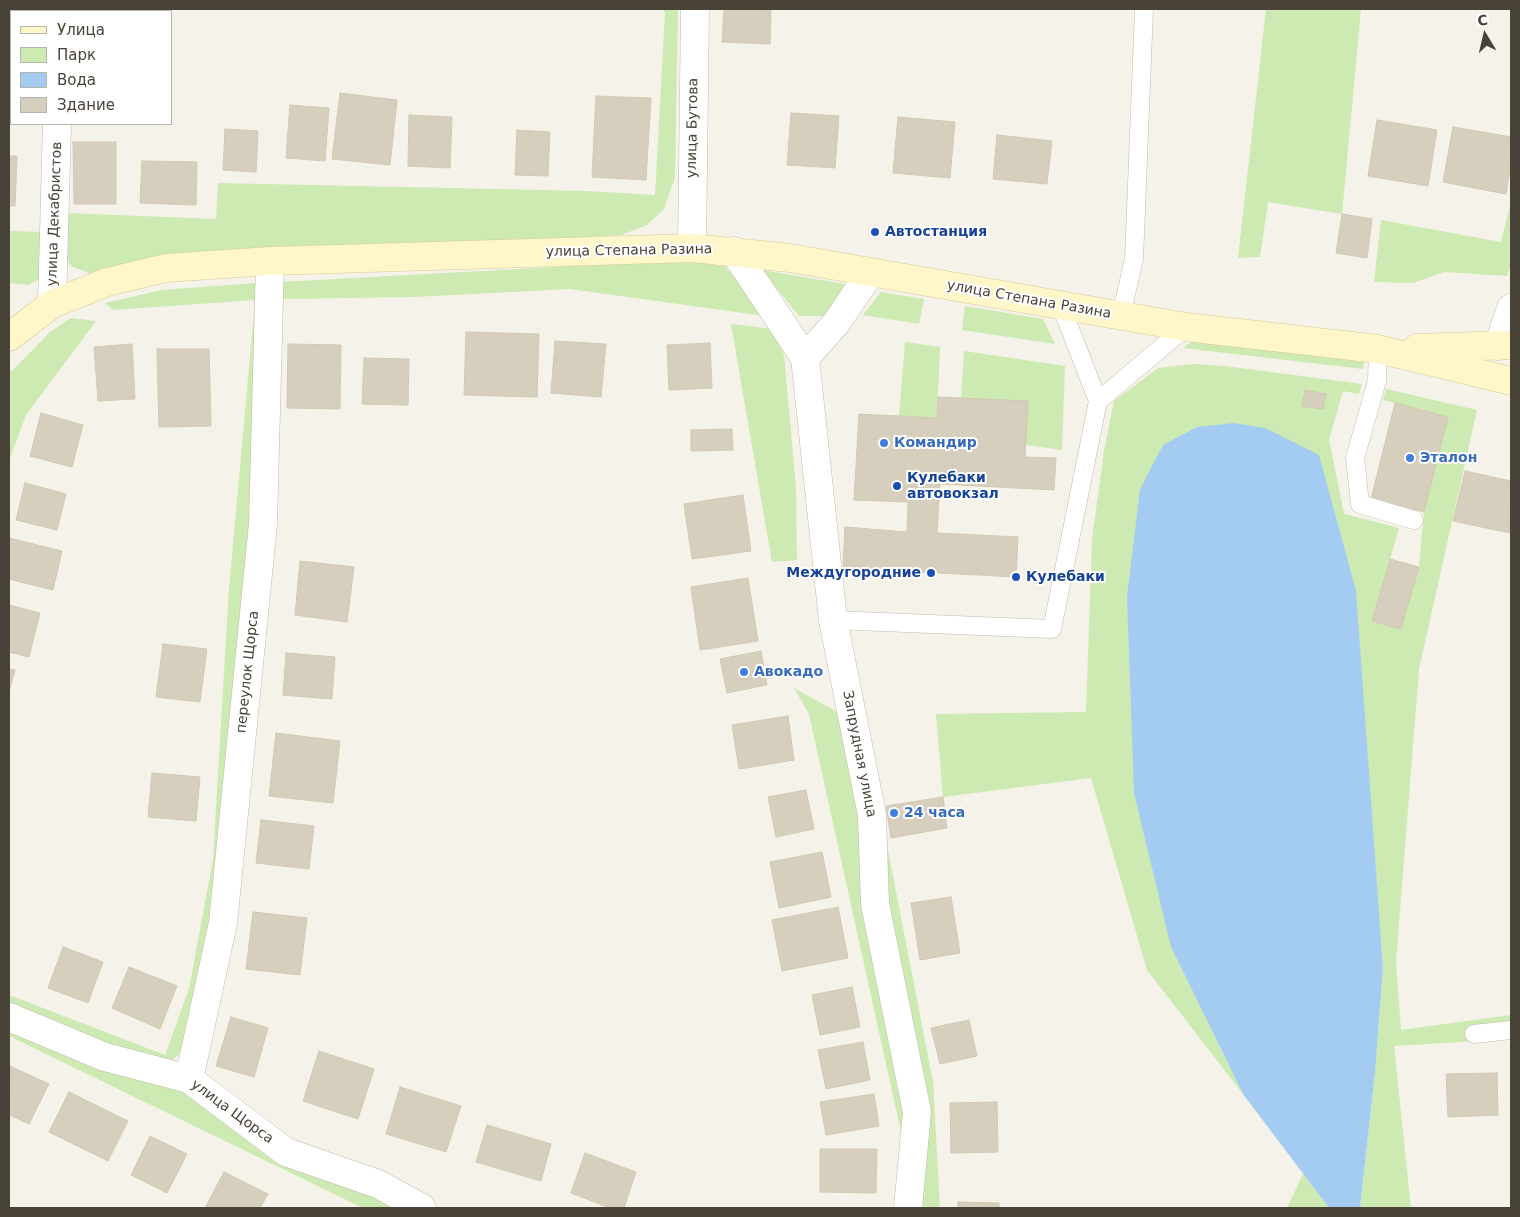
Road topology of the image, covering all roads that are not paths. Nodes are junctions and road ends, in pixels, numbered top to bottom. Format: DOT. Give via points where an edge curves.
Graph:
graph roads {
  1 [pos="695,9"];
  2 [pos="1144,9"];
  3 [pos="57,125"];
  4 [pos="692,248"];
  5 [pos="734,252"];
  6 [pos="270,261"];
  7 [pos="870,273"];
  8 [pos="52,304"];
  9 [pos="1061,306"];
  10 [pos="1511,308"];
  11 [pos="1121,316"];
  12 [pos="1186,327"];
  13 [pos="9,337"];
  14 [pos="1505,346"];
  15 [pos="1378,349"];
  16 [pos="806,358"];
  17 [pos="1511,381"];
  18 [pos="1098,401"];
  19 [pos="1414,520"];
  20 [pos="833,620"];
  21 [pos="9,1017"];
  22 [pos="1511,1030"];
  23 [pos="1474,1034"];
  24 [pos="189,1079"];
  25 [pos="422,1208"];
  26 [pos="908,1208"];
  1 -- 4 [label="street, улица Бутова"];
  2 -- 11 [label="lane" via="1134,259"];
  3 -- 8 [label="street, улица Декабристов"];
  4 -- 5 [label="main road, улица Степана Разина"];
  4 -- 6 [label="main road, улица Степана Разина"];
  5 -- 7 [label="main road, улица Степана Разина" via="790,258"];
  5 -- 16 [label="street, Запрудная улица"];
  6 -- 8 [label="main road, улица Степана Разина" via="166,268 108,282"];
  6 -- 24 [label="street, переулок Щорса" via="264,524 223,923"];
  7 -- 9 [label="main road, улица Степана Разина"];
  7 -- 16 [label="street" via="837,322"];
  8 -- 13 [label="main road, улица Степана Разина"];
  9 -- 11 [label="main road, улица Степана Разина"];
  9 -- 18 [label="lane"];
  10 -- 14 [label="street"];
  11 -- 12 [label="main road, улица Степана Разина"];
  12 -- 15 [label="main road, улица Степана Разина"];
  12 -- 18 [label="lane"];
  14 -- 15 [label="main road, улица Степана Разина"];
  15 -- 17 [label="main road, улица Степана Разина"];
  15 -- 19 [label="lane" via="1376,381 1355,458 1360,504"];
  16 -- 20 [label="street, Запрудная улица"];
  18 -- 20 [label="lane" via="1052,629"];
  20 -- 26 [label="street, Запрудная улица" via="872,815 875,904 917,1112"];
  21 -- 24 [label="street, улица Щорса" via="105,1057"];
  22 -- 23 [label="lane"];
  24 -- 25 [label="street, улица Щорса" via="286,1152 378,1184"];
}
